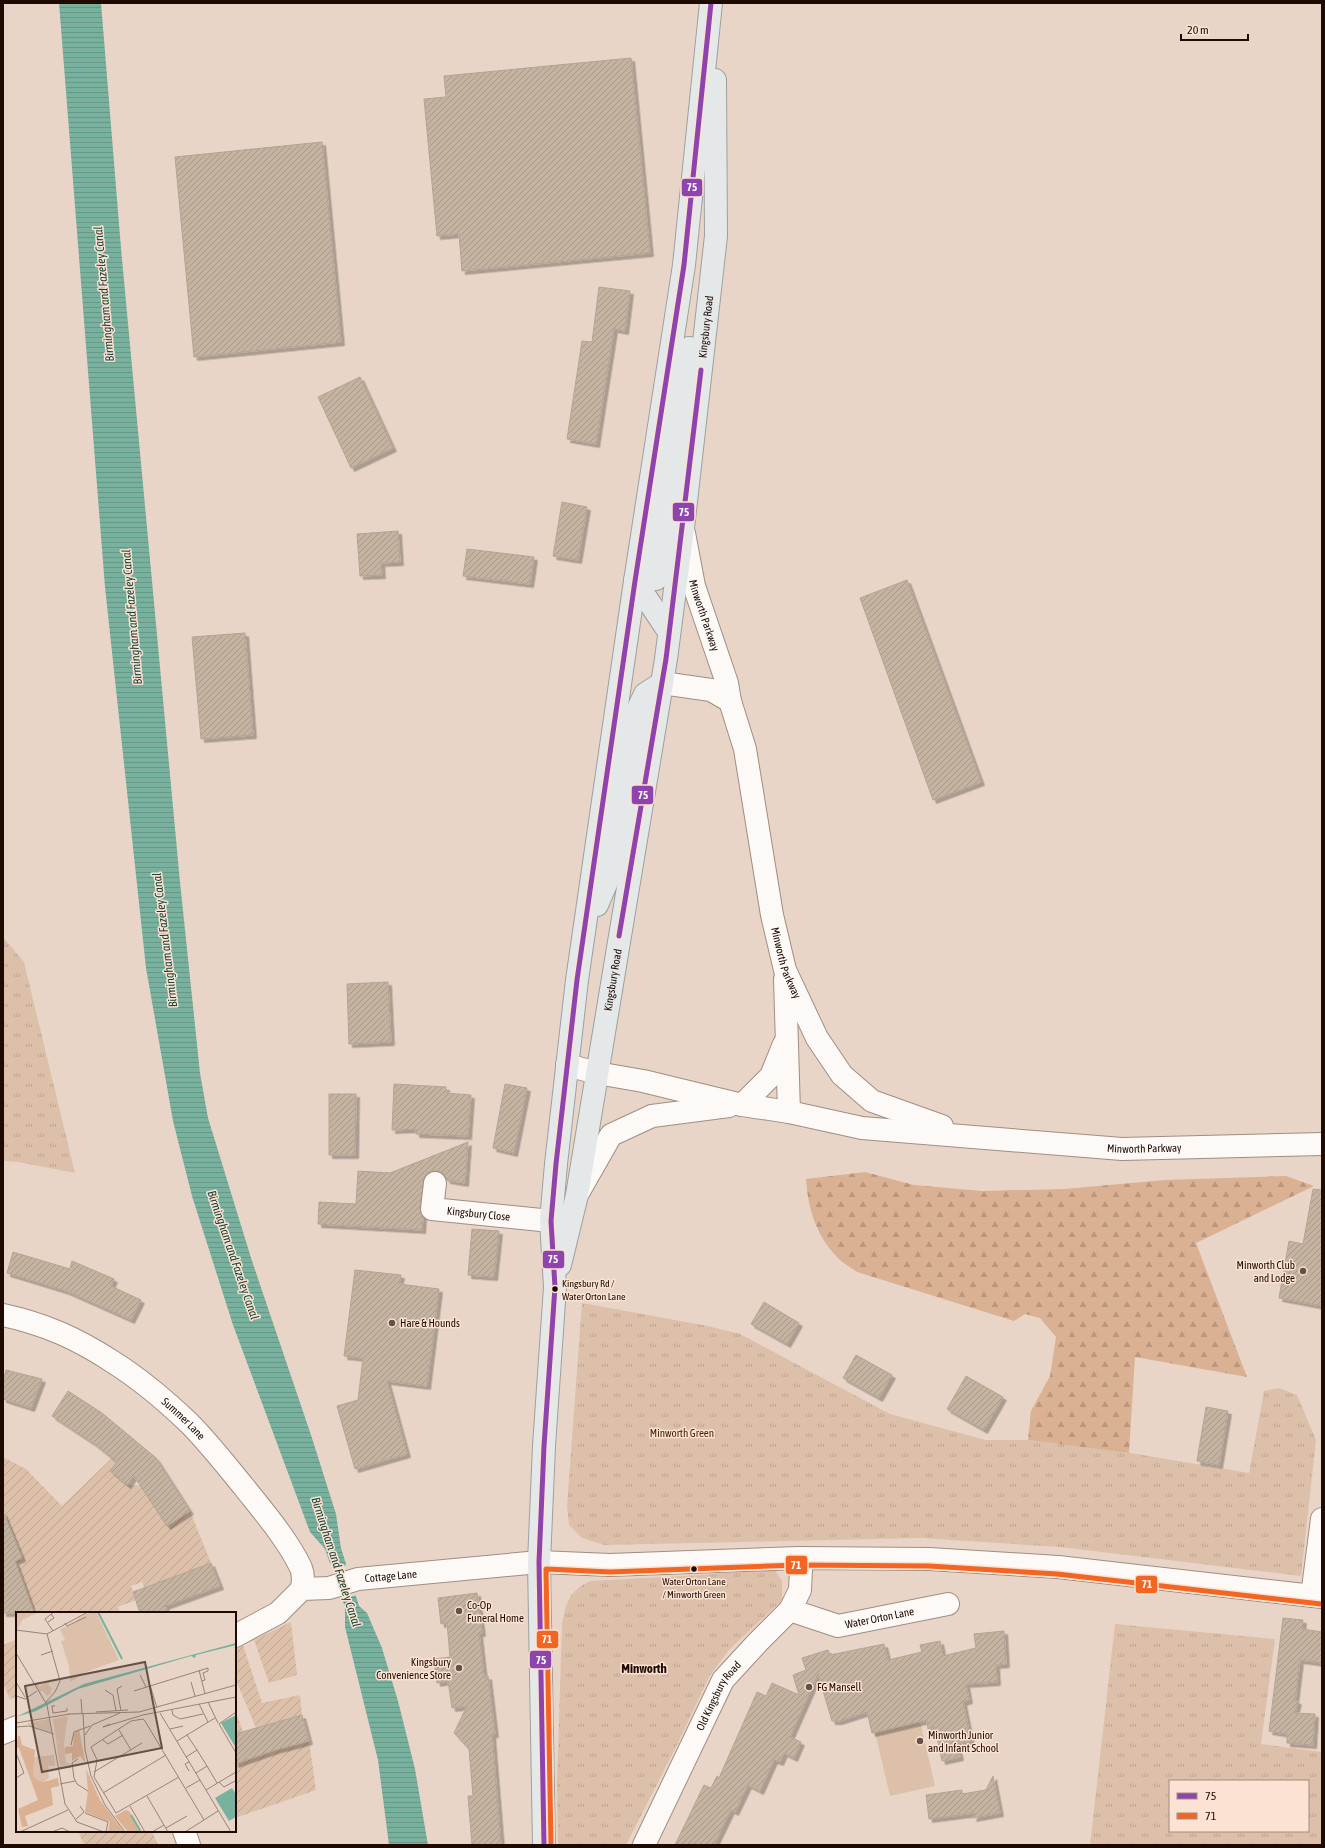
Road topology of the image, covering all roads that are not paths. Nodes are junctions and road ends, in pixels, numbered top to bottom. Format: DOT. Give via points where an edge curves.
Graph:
graph roads {
  1 [pos="711,3"];
  2 [pos="715,3"];
  3 [pos="716,236"];
  4 [pos="683,528"];
  5 [pos="635,581"];
  6 [pos="669,632"];
  7 [pos="662,683"];
  8 [pos="730,701"];
  9 [pos="585,934"];
  10 [pos="785,970"];
  11 [pos="787,1037"];
  12 [pos="567,1065"];
  13 [pos="597,1073"];
  14 [pos="742,1104"];
  15 [pos="789,1112"];
  16 [pos="967,1136"];
  17 [pos="1322,1144"];
  18 [pos="435,1183"];
  19 [pos="577,1194"];
  20 [pos="551,1221"];
  21 [pos="555,1288"];
  22 [pos="3,1315"];
  23 [pos="1322,1518"];
  24 [pos="799,1558"];
  25 [pos="539,1562"];
  26 [pos="302,1589"];
  27 [pos="1317,1596"];
  28 [pos="948,1604"];
  29 [pos="790,1610"];
  30 [pos="236,1635"];
  31 [pos="16,1727"];
  32 [pos="3,1733"];
  33 [pos="184,1832"];
  34 [pos="189,1845"];
  35 [pos="544,1845"];
  36 [pos="644,1845"];
  1 -- 5 [label="main road, Kingsbury Road" via="684,265"];
  2 -- 3 [label="main road, Kingsbury Road"];
  3 -- 4 [label="main road, Kingsbury Road"];
  3 -- 5 [label="main road" via="691,335 656,579"];
  4 -- 6 [label="main road, Kingsbury Road"];
  4 -- 8 [label="street, Minworth Parkway" via="694,586 727,683"];
  5 -- 6 [label="main road"];
  5 -- 9 [label="main road, Kingsbury Road"];
  6 -- 7 [label="main road, Kingsbury Road"];
  7 -- 8 [label="street" via="711,690"];
  7 -- 9 [label="main road" via="645,694 637,711 612,870"];
  7 -- 13 [label="main road, Kingsbury Road"];
  8 -- 10 [label="street, Minworth Parkway" via="745,749 772,915"];
  9 -- 12 [label="main road, Kingsbury Road"];
  10 -- 11 [label="street"];
  10 -- 16 [label="street, Minworth Parkway" via="817,1038 842,1075 872,1101"];
  11 -- 14 [label="street" via="771,1076"];
  11 -- 15 [label="street"];
  12 -- 13 [label="street, Minworth Parkway"];
  12 -- 20 [label="main road, Kingsbury Road"];
  13 -- 14 [label="street, Minworth Parkway"];
  13 -- 19 [label="main road, Kingsbury Road"];
  14 -- 15 [label="street, Minworth Parkway"];
  14 -- 19 [label="street, Minworth Parkway" via="652,1116 611,1135"];
  15 -- 16 [label="street, Minworth Parkway" via="862,1128"];
  16 -- 17 [label="street, Minworth Parkway" via="1122,1150"];
  18 -- 20 [label="street, Kingsbury Close" via="432,1209"];
  19 -- 21 [label="main road, Kingsbury Road"];
  20 -- 21 [label="main road, Kingsbury Road"];
  21 -- 25 [label="main road, Kingsbury Road"];
  22 -- 26 [label="street, Summer Lane" via="30,1321 66,1334 114,1362 189,1423 273,1523 301,1569 304,1578"];
  23 -- 27 [label="street"];
  24 -- 25 [label="street" via="610,1565"];
  24 -- 27 [label="street" via="929,1559 1058,1567"];
  24 -- 29 [label="street, Old Kingsbury Road" via="800,1590"];
  25 -- 26 [label="street, Cottage Lane" via="358,1579 329,1588"];
  25 -- 35 [label="main road, Kingsbury Road"];
  26 -- 30 [label="street" via="278,1613"];
  28 -- 29 [label="street, Water Orton Lane" via="838,1626"];
  29 -- 36 [label="street, Old Kingsbury Road" via="723,1680"];
  31 -- 32 [label="street"];
  33 -- 34 [label="street"];
}
